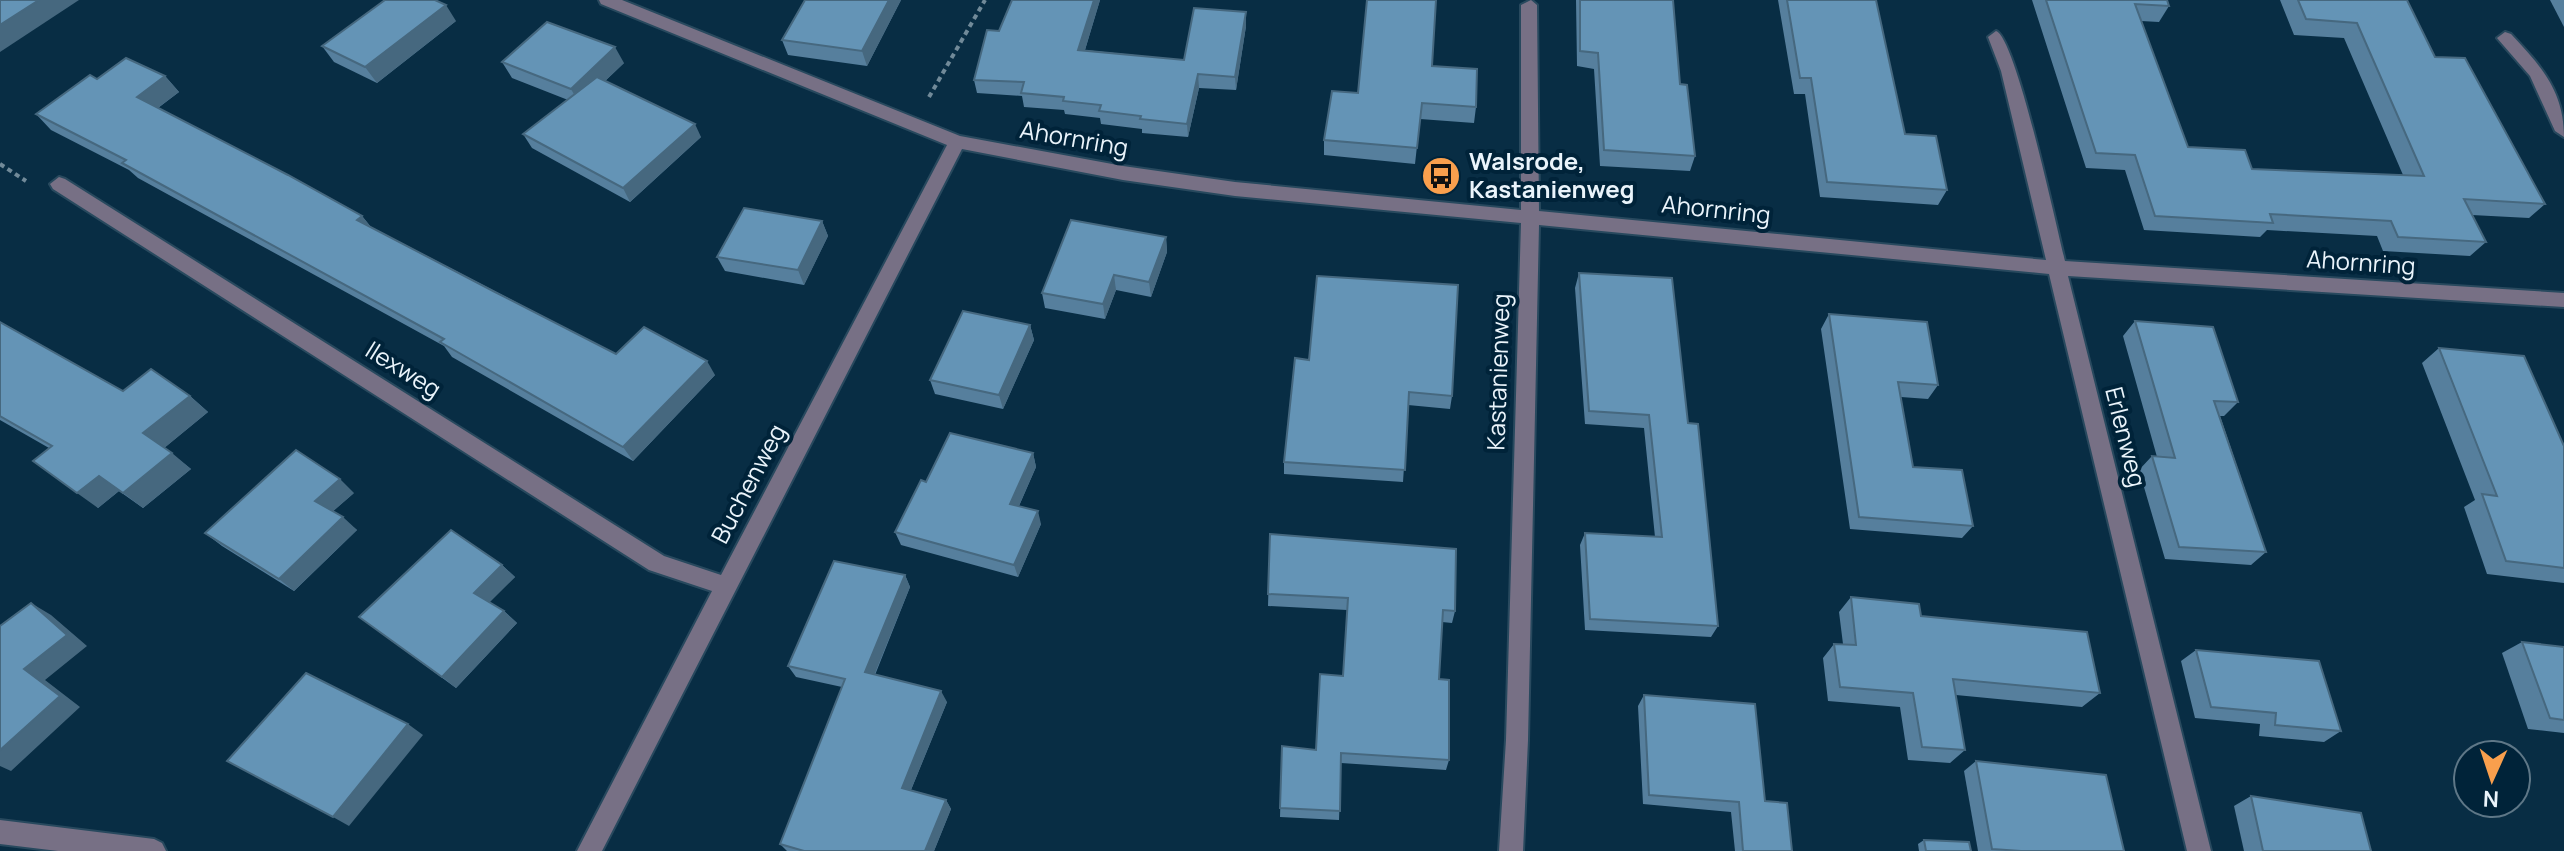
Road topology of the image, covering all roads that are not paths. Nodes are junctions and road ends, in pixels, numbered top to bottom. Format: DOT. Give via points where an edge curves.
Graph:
graph roads {
  1 [pos="607,0"];
  2 [pos="1529,5"];
  3 [pos="1996,37"];
  4 [pos="2505,38"];
  5 [pos="2564,131"];
  6 [pos="957,142"];
  7 [pos="59,184"];
  8 [pos="1530,216"];
  9 [pos="2058,268"];
  10 [pos="2564,300"];
  11 [pos="725,586"];
  12 [pos="0,832"];
  13 [pos="154,851"];
  14 [pos="589,851"];
  15 [pos="1511,851"];
  16 [pos="2199,851"];
  1 -- 6 [label="street, Ahornring"];
  2 -- 8 [label="street, Kastanienweg"];
  3 -- 9 [label="street, Erlenweg"];
  4 -- 5 [label="street" via="2537,73"];
  6 -- 8 [label="street, Ahornring" via="1235,189"];
  6 -- 11 [label="street, Buchenweg"];
  7 -- 11 [label="street, Ilexweg" via="657,563"];
  8 -- 9 [label="street, Ahornring"];
  8 -- 15 [label="street, Kastanienweg"];
  9 -- 10 [label="street, Ahornring"];
  9 -- 16 [label="street, Erlenweg"];
  11 -- 14 [label="street, Buchenweg"];
  12 -- 13 [label="street"];
}
